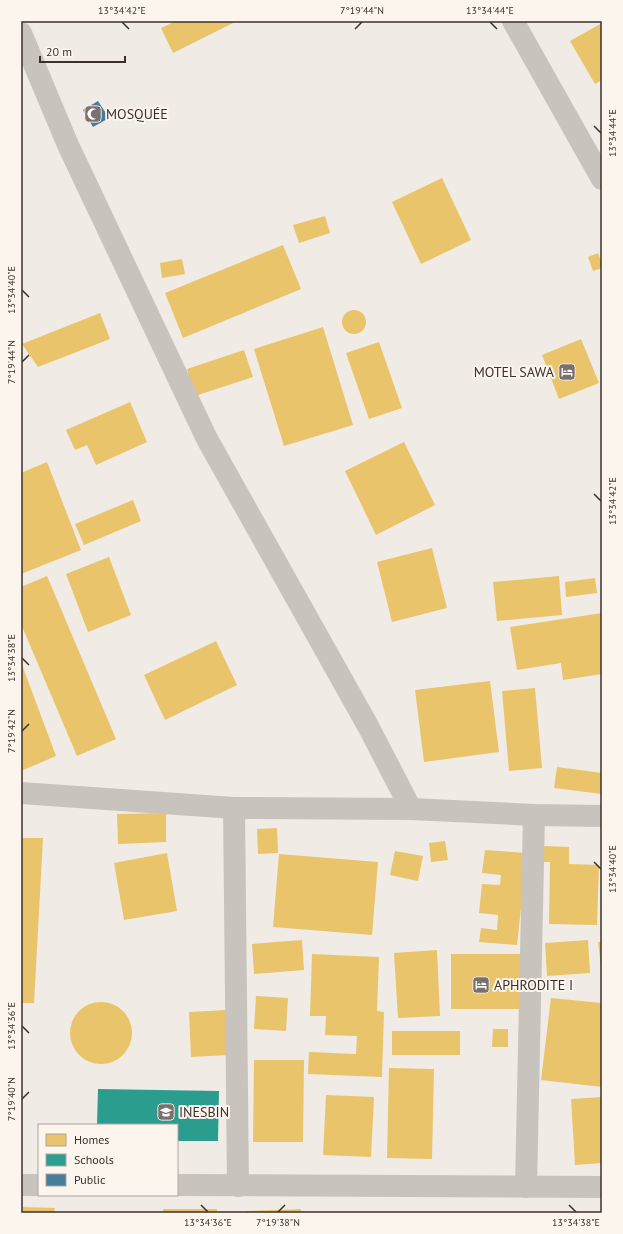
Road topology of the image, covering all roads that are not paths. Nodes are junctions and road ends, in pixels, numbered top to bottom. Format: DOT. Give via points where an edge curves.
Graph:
graph roads {
  1 [pos="513,21"];
  2 [pos="21,33"];
  3 [pos="602,178"];
  4 [pos="21,793"];
  5 [pos="234,808"];
  6 [pos="411,810"];
  7 [pos="534,815"];
  8 [pos="602,816"];
  9 [pos="21,1184"];
  10 [pos="38,1185"];
  11 [pos="178,1185"];
  12 [pos="238,1186"];
  13 [pos="526,1187"];
  14 [pos="602,1187"];
  1 -- 3 [label="street"];
  2 -- 6 [label="street" via="68,145 207,439 368,726"];
  4 -- 5 [label="street"];
  5 -- 6 [label="street"];
  5 -- 12 [label="street"];
  6 -- 7 [label="street"];
  7 -- 8 [label="street"];
  7 -- 13 [label="street"];
  9 -- 10 [label="street"];
  11 -- 12 [label="street"];
  12 -- 13 [label="street"];
  13 -- 14 [label="street"];
}
